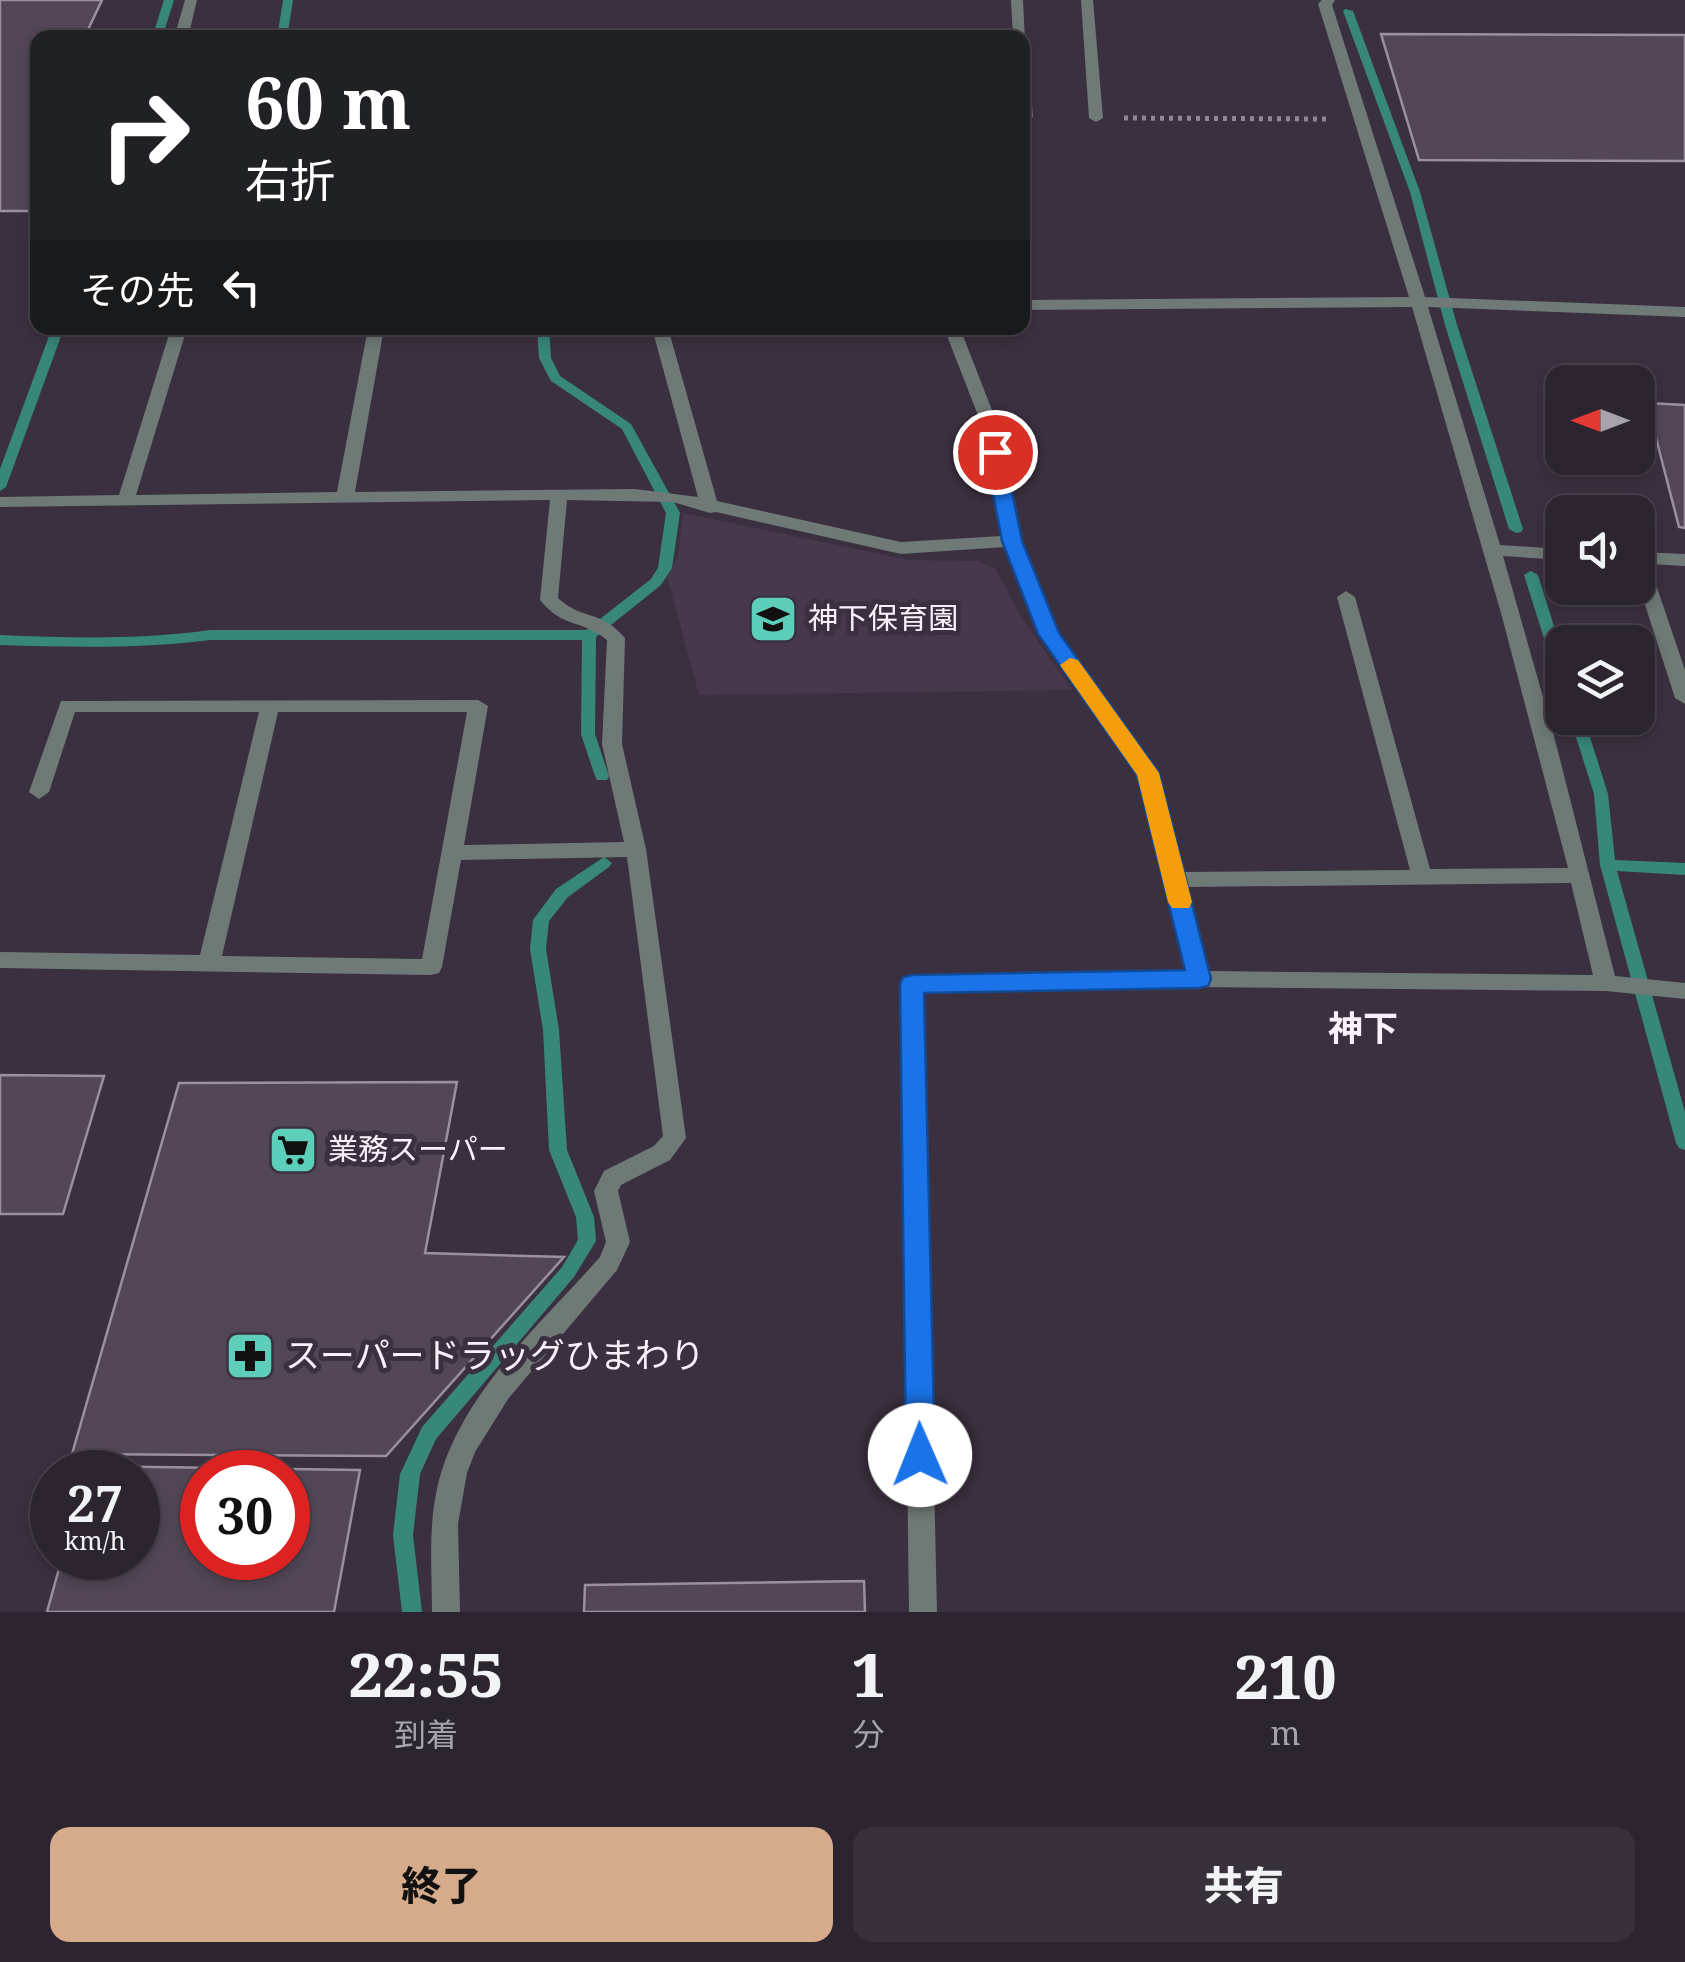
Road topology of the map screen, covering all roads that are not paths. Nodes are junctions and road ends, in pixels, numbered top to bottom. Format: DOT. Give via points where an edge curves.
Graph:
graph roads {
  1 [pos="191,0"];
  2 [pos="1017,0"];
  3 [pos="1087,0"];
  4 [pos="1329,0"];
  5 [pos="183,30"];
  6 [pos="1019,30"];
  7 [pos="1096,118"];
  8 [pos="1435,303"];
  9 [pos="1030,305"];
  10 [pos="1685,312"];
  11 [pos="177,335"];
  12 [pos="375,335"];
  13 [pos="662,335"];
  14 [pos="955,335"];
  15 [pos="558,495"];
  16 [pos="345,498"];
  17 [pos="126,500"];
  18 [pos="5,502"];
  19 [pos="710,508"];
  20 [pos="1012,541"];
  21 [pos="1492,550"];
  22 [pos="1545,553"];
  23 [pos="1655,559"];
  24 [pos="1685,560"];
  25 [pos="1346,597"];
  26 [pos="1654,605"];
  27 [pos="1685,698"];
  28 [pos="270,706"];
  29 [pos="39,792"];
  30 [pos="636,849"];
  31 [pos="452,853"];
  32 [pos="1580,875"];
  33 [pos="1422,878"];
  34 [pos="1175,880"];
  35 [pos="0,960"];
  36 [pos="210,964"];
  37 [pos="1199,979"];
  38 [pos="1616,986"];
  39 [pos="1685,991"];
  40 [pos="446,1612"];
  41 [pos="923,1612"];
  1 -- 5 [label="street"];
  2 -- 6 [label="street"];
  3 -- 7 [label="street"];
  4 -- 8 [label="street" via="1362,119"];
  8 -- 9 [label="street"];
  8 -- 10 [label="street"];
  8 -- 21 [label="street"];
  11 -- 17 [label="street"];
  12 -- 16 [label="street"];
  13 -- 19 [label="street"];
  14 -- 20 [label="street" via="989,423"];
  15 -- 16 [label="street"];
  15 -- 19 [label="street" via="650,495"];
  15 -- 30 [label="street" via="549,600 569,618 601,624 616,638 612,744"];
  16 -- 17 [label="street"];
  17 -- 18 [label="street"];
  19 -- 20 [label="street" via="901,548"];
  20 -- 34 [label="street" via="1049,634 1148,773"];
  21 -- 22 [label="street"];
  21 -- 32 [label="street"];
  23 -- 24 [label="street"];
  25 -- 33 [label="street"];
  26 -- 27 [label="street"];
  28 -- 29 [label="street" via="68,706"];
  28 -- 31 [label="street" via="478,706"];
  28 -- 36 [label="street"];
  30 -- 31 [label="street"];
  30 -- 40 [label="street" via="675,1138 662,1153 612,1178 606,1191 618,1242 609,1263 473,1425 453,1474 446,1521"];
  31 -- 36 [label="street" via="431,967"];
  32 -- 33 [label="street"];
  32 -- 38 [label="street"];
  33 -- 34 [label="street"];
  34 -- 37 [label="street"];
  35 -- 36 [label="street"];
  37 -- 38 [label="street"];
  37 -- 41 [label="street" via="912,984"];
  38 -- 39 [label="street"];
}
